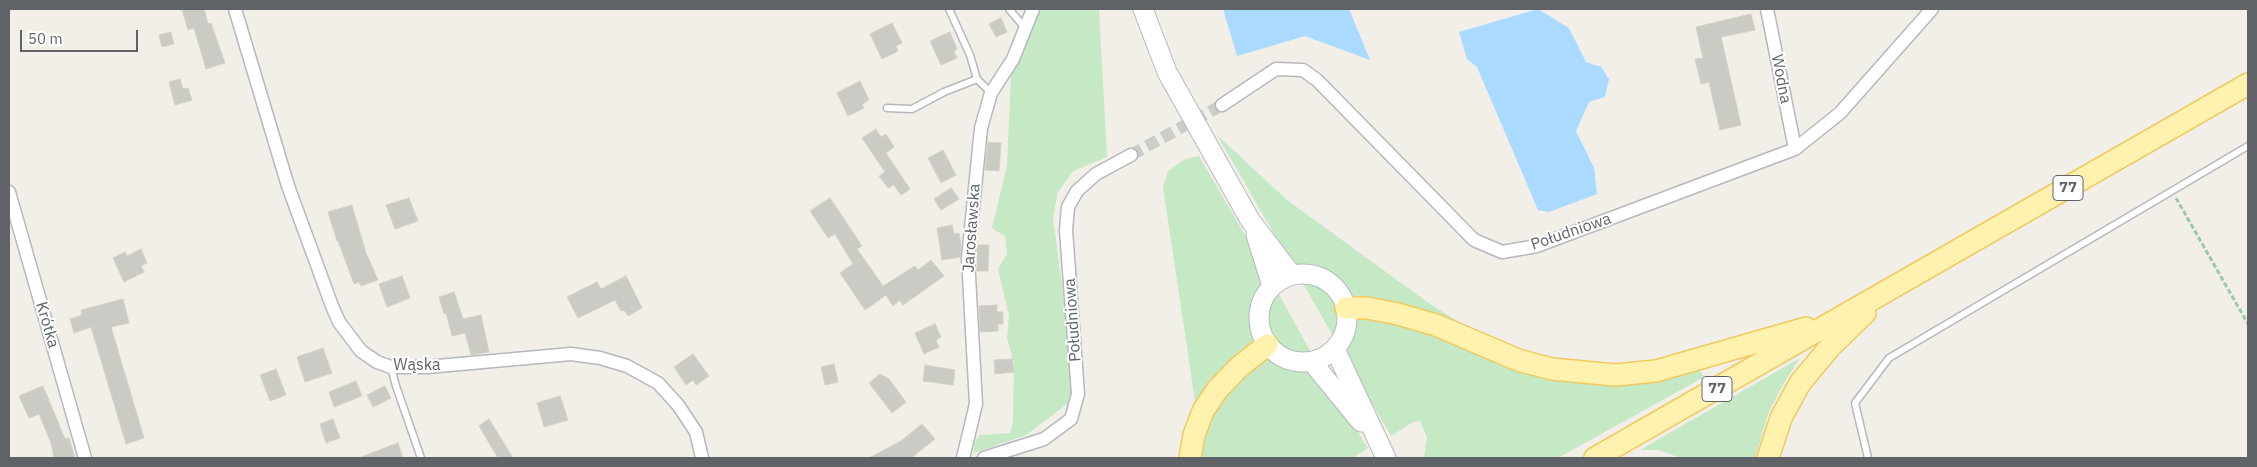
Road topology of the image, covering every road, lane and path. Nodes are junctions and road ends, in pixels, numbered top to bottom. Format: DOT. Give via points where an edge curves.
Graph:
graph roads {
  1 [pos="235,9"];
  2 [pos="949,9"];
  3 [pos="1009,9"];
  4 [pos="1033,9"];
  5 [pos="1143,9"];
  6 [pos="1766,9"];
  7 [pos="1932,9"];
  8 [pos="1026,28"];
  9 [pos="977,79"];
  10 [pos="2248,84"];
  11 [pos="991,93"];
  12 [pos="1222,105"];
  13 [pos="887,108"];
  14 [pos="2248,146"];
  15 [pos="1795,149"];
  16 [pos="1131,155"];
  17 [pos="2172,191"];
  18 [pos="9,192"];
  19 [pos="1250,220"];
  20 [pos="1292,275"];
  21 [pos="1272,286"];
  22 [pos="1888,291"];
  23 [pos="1346,308"];
  24 [pos="1838,320"];
  25 [pos="2248,324"];
  26 [pos="1267,345"];
  27 [pos="1335,349"];
  28 [pos="1312,362"];
  29 [pos="391,367"];
  30 [pos="1382,450"];
  31 [pos="85,458"];
  32 [pos="421,458"];
  33 [pos="702,458"];
  34 [pos="963,458"];
  35 [pos="984,458"];
  36 [pos="1190,458"];
  37 [pos="1595,458"];
  38 [pos="1768,458"];
  39 [pos="1868,458"];
  1 -- 29 [label="street, Wąska" via="288,186 332,306 339,322 361,351"];
  2 -- 9 [label="lane"];
  3 -- 8 [label="lane"];
  4 -- 8 [label="street, Jarosławska"];
  5 -- 19 [label="main road" via="1167,72"];
  6 -- 15 [label="street, Wodna"];
  7 -- 15 [label="street, Południowa" via="1840,113"];
  8 -- 11 [label="street, Jarosławska" via="1013,60"];
  9 -- 11 [label="lane"];
  9 -- 13 [label="lane" via="912,110"];
  10 -- 22 [label="main road, 77"];
  11 -- 34 [label="street, Jarosławska" via="981,128 968,258 976,404"];
  12 -- 15 [label="street, Południowa" via="1276,69 1303,70 1317,80 1474,240 1502,252 1537,246"];
  14 -- 17 [label="lane"];
  16 -- 35 [label="street, Południowa" via="1096,174 1077,191 1068,207 1066,230 1078,394 1071,419 1044,439"];
  17 -- 25 [label="path"];
  17 -- 39 [label="lane" via="1889,358 1855,403"];
  18 -- 31 [label="street, Krótka"];
  19 -- 20 [label="main road"];
  19 -- 21 [label="main road"];
  20 -- 21 [label="main road"];
  20 -- 23 [label="main road" via="1309,274 1326,280 1339,292"];
  21 -- 26 [label="main road" via="1259,308 1258,321"];
  22 -- 24 [label="main road, 77"];
  22 -- 38 [label="main road" via="1830,347 1800,383 1781,418"];
  23 -- 24 [label="main road" via="1383,311 1436,325 1518,360 1552,369 1615,375 1656,371"];
  23 -- 27 [label="main road" via="1347,326"];
  24 -- 37 [label="main road, 77"];
  26 -- 28 [label="main road" via="1288,360"];
  26 -- 36 [label="main road" via="1238,367 1217,390 1203,411"];
  27 -- 28 [label="main road"];
  27 -- 30 [label="main road"];
  28 -- 30 [label="main road"];
  29 -- 32 [label="lane"];
  29 -- 33 [label="street, Wąska" via="427,367 571,354 600,358 627,366 658,383 696,432"];
}
